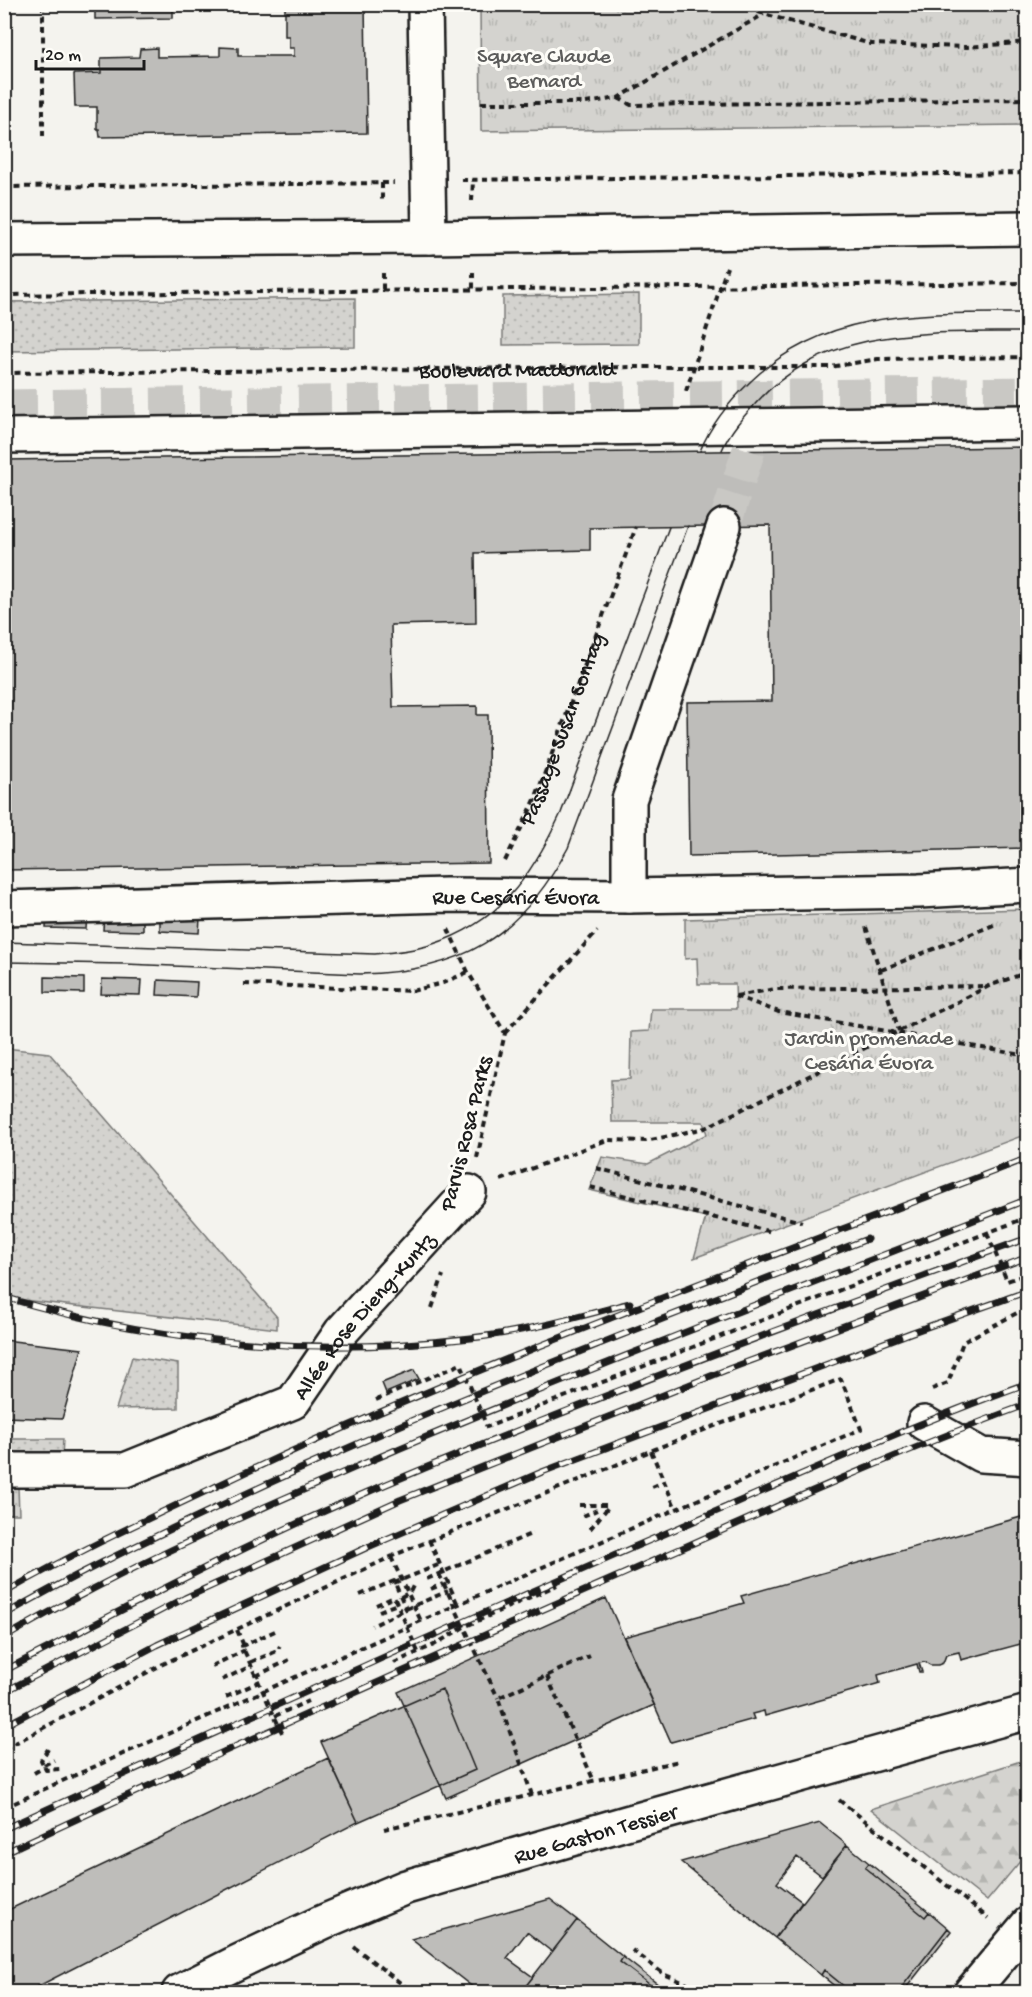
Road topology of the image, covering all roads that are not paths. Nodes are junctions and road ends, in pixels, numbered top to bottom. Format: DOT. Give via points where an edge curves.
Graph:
graph roads {
  1 [pos="425,4"];
  2 [pos="1028,228"];
  3 [pos="429,237"];
  4 [pos="4,240"];
  5 [pos="1028,422"];
  6 [pos="784,424"];
  7 [pos="4,436"];
  8 [pos="749,450"];
  9 [pos="724,526"];
  10 [pos="1024,886"];
  11 [pos="629,896"];
  12 [pos="4,908"];
  13 [pos="469,1192"];
  14 [pos="924,1423"];
  15 [pos="1028,1458"];
  16 [pos="4,1470"];
  17 [pos="1028,1712"];
  18 [pos="1021,1931"];
  19 [pos="179,1992"];
  20 [pos="971,1992"];
  1 -- 3 [label="street"];
  2 -- 3 [label="street"];
  3 -- 4 [label="street"];
  5 -- 6 [label="street"];
  6 -- 7 [label="street"];
  6 -- 8 [label="street"];
  9 -- 11 [label="street" via="630,800"];
  10 -- 11 [label="street, Rue Cesária Évora"];
  11 -- 12 [label="street, Rue Cesária Évora" via="446,895"];
  13 -- 16 [label="street, Allée Rose Dieng-Kuntz" via="341,1332 293,1402 125,1470"];
  14 -- 15 [label="street" via="981,1455"];
  17 -- 19 [label="street, Rue Gaston Tessier" via="406,1887 323,1922"];
  18 -- 20 [label="street"];
}
